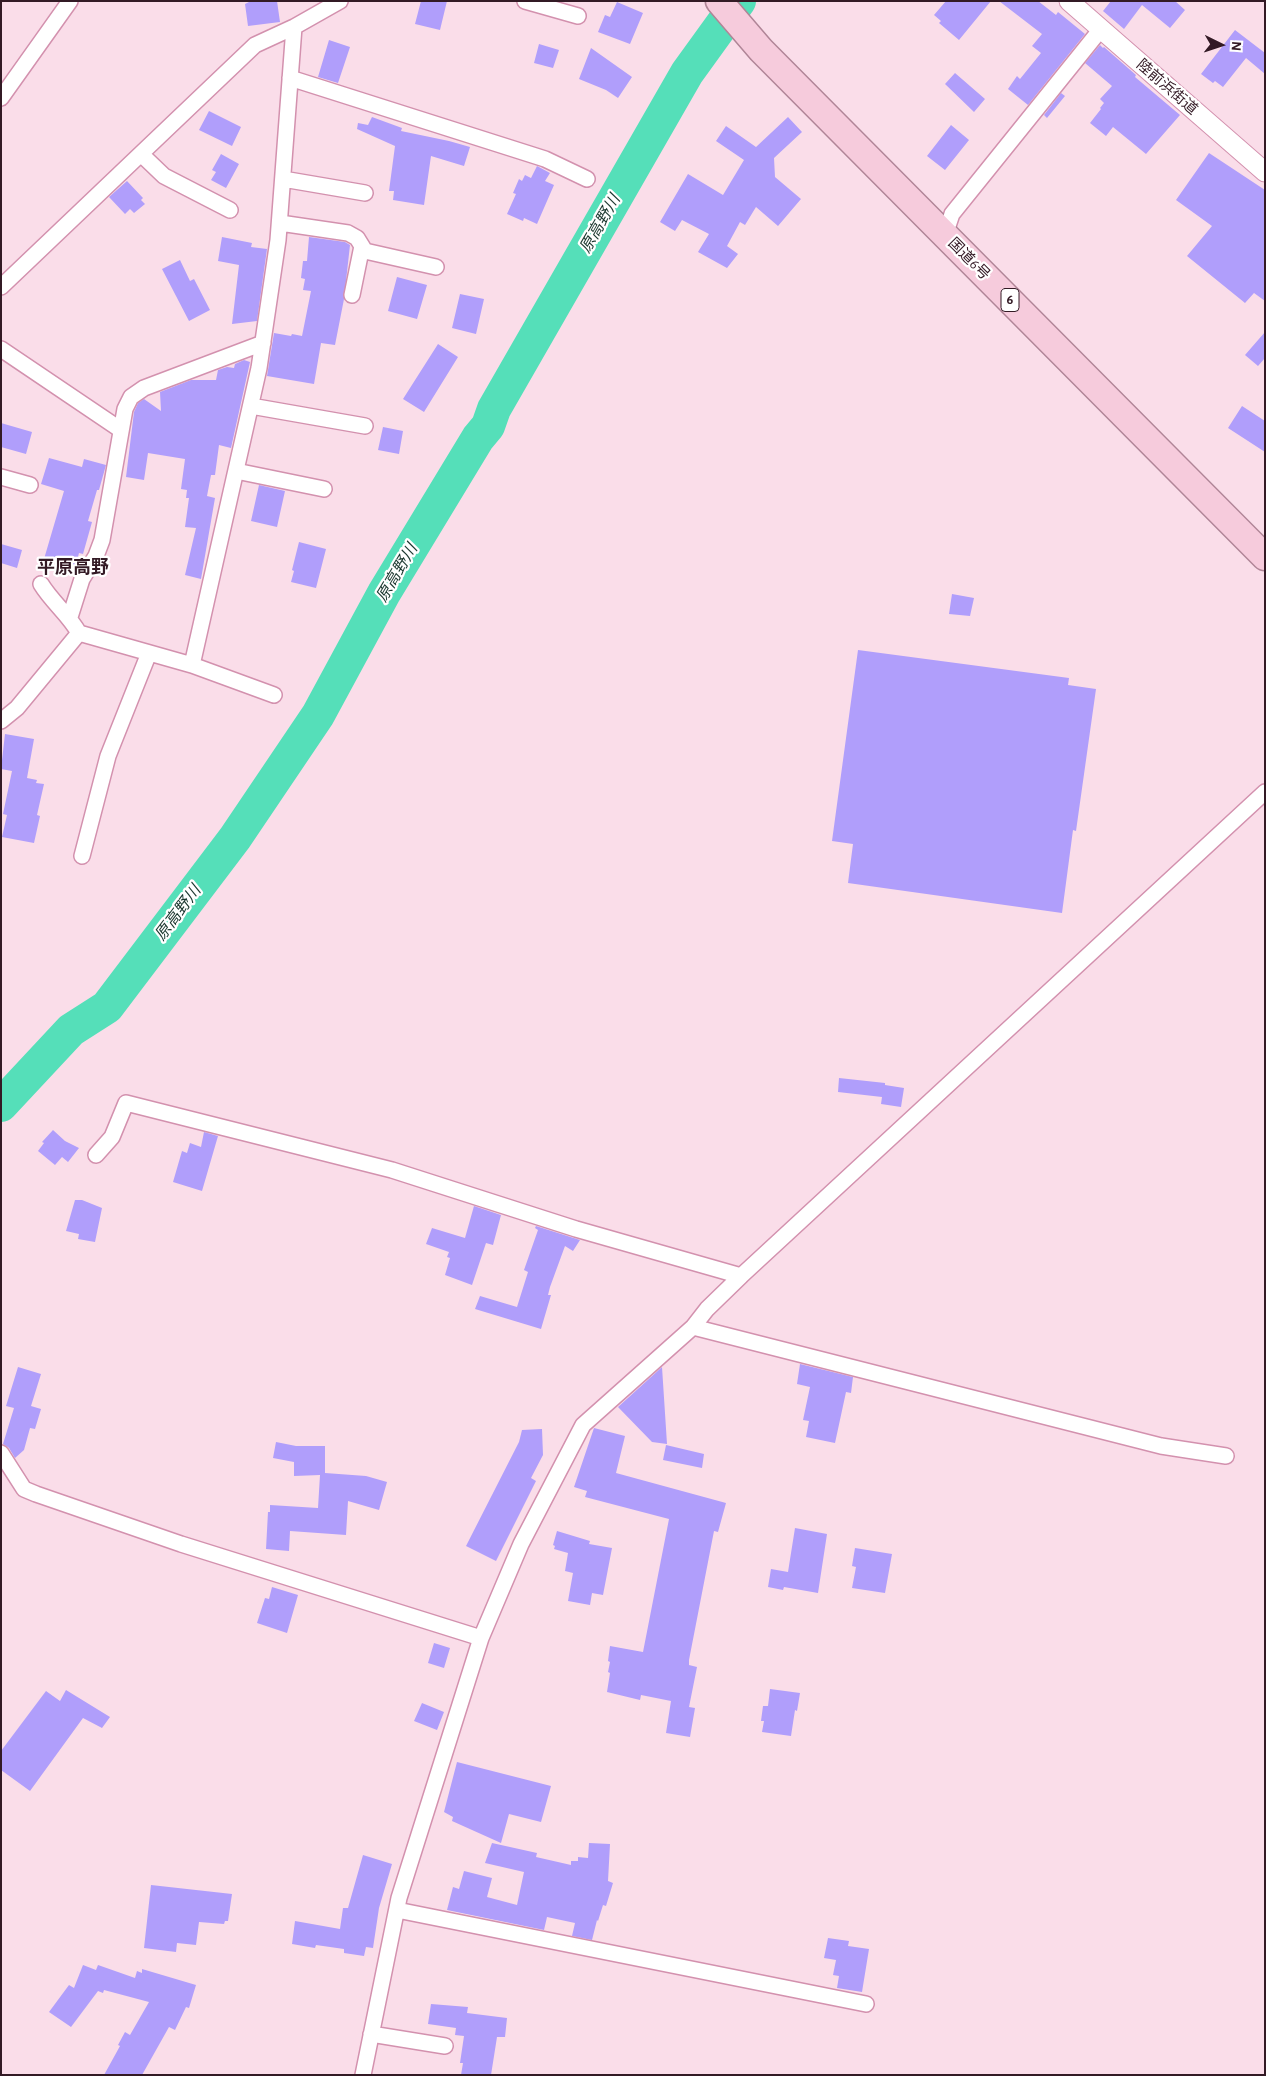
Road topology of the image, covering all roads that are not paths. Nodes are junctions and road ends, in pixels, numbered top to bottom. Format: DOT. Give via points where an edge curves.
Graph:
graph roads {
  1 [pos="70,1"];
  2 [pos="340,1"];
  3 [pos="525,1"];
  4 [pos="718,1"];
  5 [pos="1069,1"];
  6 [pos="578,16"];
  7 [pos="294,28"];
  8 [pos="1101,29"];
  9 [pos="290,78"];
  10 [pos="1,98"];
  11 [pos="140,154"];
  12 [pos="1265,172"];
  13 [pos="283,179"];
  14 [pos="587,179"];
  15 [pos="365,194"];
  16 [pos="230,210"];
  17 [pos="280,223"];
  18 [pos="945,235"];
  19 [pos="362,246"];
  20 [pos="436,267"];
  21 [pos="1,287"];
  22 [pos="352,295"];
  23 [pos="263,342"];
  24 [pos="1,348"];
  25 [pos="251,406"];
  26 [pos="365,426"];
  27 [pos="121,430"];
  28 [pos="236,470"];
  29 [pos="1,477"];
  30 [pos="30,486"];
  31 [pos="324,489"];
  32 [pos="1265,557"];
  33 [pos="41,584"];
  34 [pos="70,617"];
  35 [pos="80,633"];
  36 [pos="149,653"];
  37 [pos="192,665"];
  38 [pos="274,695"];
  39 [pos="1,721"];
  40 [pos="1265,792"];
  41 [pos="82,856"];
  42 [pos="96,1155"];
  43 [pos="742,1276"];
  44 [pos="692,1327"];
  45 [pos="1,1453"];
  46 [pos="1226,1456"];
  47 [pos="481,1638"];
  48 [pos="397,1910"];
  49 [pos="866,2004"];
  50 [pos="372,2034"];
  51 [pos="445,2046"];
  52 [pos="363,2075"];
  1 -- 10 [label="street"];
  2 -- 7 [label="street"];
  3 -- 6 [label="street"];
  4 -- 18 [label="highway, 国道6号 / 6" via="756,44"];
  5 -- 8 [label="street, 陸前浜街道"];
  7 -- 9 [label="street"];
  7 -- 11 [label="street" via="255,45"];
  8 -- 12 [label="street, 陸前浜街道"];
  8 -- 18 [label="street" via="952,214"];
  9 -- 13 [label="street"];
  9 -- 14 [label="street" via="544,159"];
  11 -- 16 [label="street" via="164,176"];
  11 -- 21 [label="street"];
  13 -- 15 [label="street"];
  13 -- 17 [label="street"];
  17 -- 19 [label="street" via="348,233"];
  17 -- 23 [label="street"];
  18 -- 32 [label="highway, 国道6号 / 6"];
  19 -- 20 [label="street" via="365,251"];
  19 -- 22 [label="street"];
  23 -- 25 [label="street"];
  23 -- 27 [label="street" via="144,388 131,398 124,409"];
  24 -- 27 [label="street"];
  25 -- 26 [label="street"];
  25 -- 28 [label="street"];
  27 -- 34 [label="street" via="102,540 82,579"];
  28 -- 31 [label="street"];
  28 -- 37 [label="street"];
  29 -- 30 [label="street"];
  33 -- 34 [label="street" via="51,600"];
  34 -- 35 [label="street"];
  35 -- 36 [label="street"];
  35 -- 39 [label="street" via="17,708"];
  36 -- 37 [label="street"];
  36 -- 41 [label="street" via="108,756"];
  37 -- 38 [label="street"];
  40 -- 43 [label="street"];
  42 -- 43 [label="street" via="112,1137 126,1103 392,1170 576,1229"];
  43 -- 44 [label="street"];
  44 -- 46 [label="street" via="1161,1446"];
  44 -- 47 [label="street" via="583,1425 521,1544"];
  45 -- 47 [label="street" via="24,1489 36,1494 181,1544"];
  47 -- 48 [label="street"];
  48 -- 49 [label="street"];
  48 -- 50 [label="street"];
  50 -- 51 [label="street"];
  50 -- 52 [label="street"];
}
